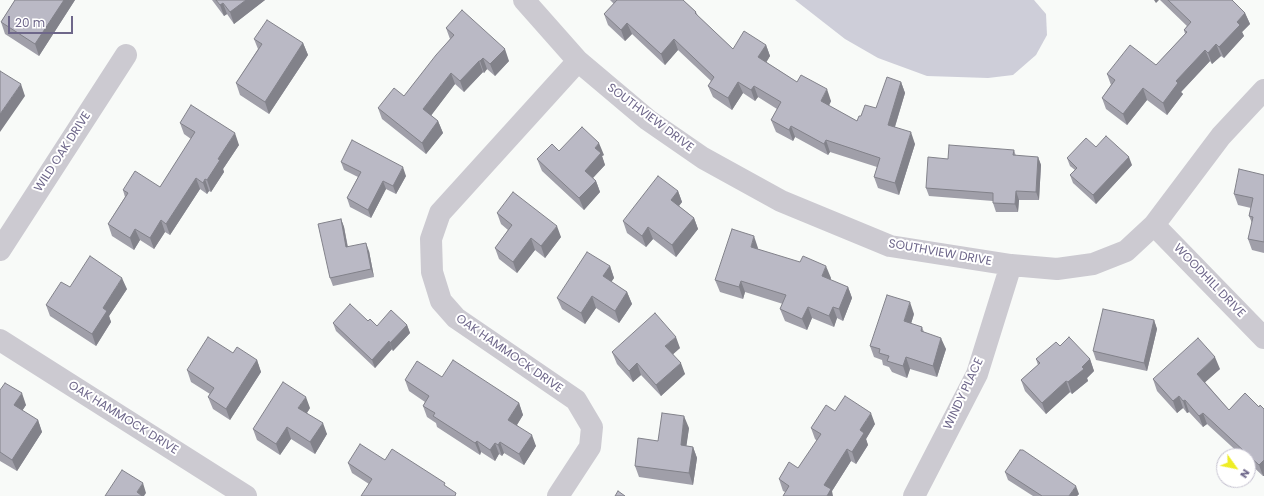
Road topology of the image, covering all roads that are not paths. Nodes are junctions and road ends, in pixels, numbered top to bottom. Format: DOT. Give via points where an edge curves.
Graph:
graph roads {
  1 [pos="524,0"];
  2 [pos="126,55"];
  3 [pos="578,61"];
  4 [pos="1264,90"];
  5 [pos="1154,225"];
  6 [pos="0,250"];
  7 [pos="1011,265"];
  8 [pos="1264,338"];
  9 [pos="0,340"];
  10 [pos="246,496"];
  11 [pos="558,496"];
  12 [pos="915,496"];
  1 -- 3 [label="street, SOUTHVIEW DRIVE"];
  2 -- 6 [label="street, WILD OAK DRIVE"];
  3 -- 7 [label="street, SOUTHVIEW DRIVE" via="648,120 703,158 781,201 890,246"];
  3 -- 11 [label="street, OAK HAMMOCK DRIVE" via="440,213 431,239 432,272 441,301 456,318 576,400 592,426 590,447"];
  4 -- 5 [label="street, SOUTHVIEW DRIVE" via="1221,136"];
  5 -- 7 [label="street, SOUTHVIEW DRIVE" via="1126,251 1093,264 1056,269"];
  5 -- 8 [label="street, WOODHILL DRIVE"];
  7 -- 12 [label="street, WINDY PLACE" via="976,374"];
  9 -- 10 [label="street, OAK HAMMOCK DRIVE"];
}
